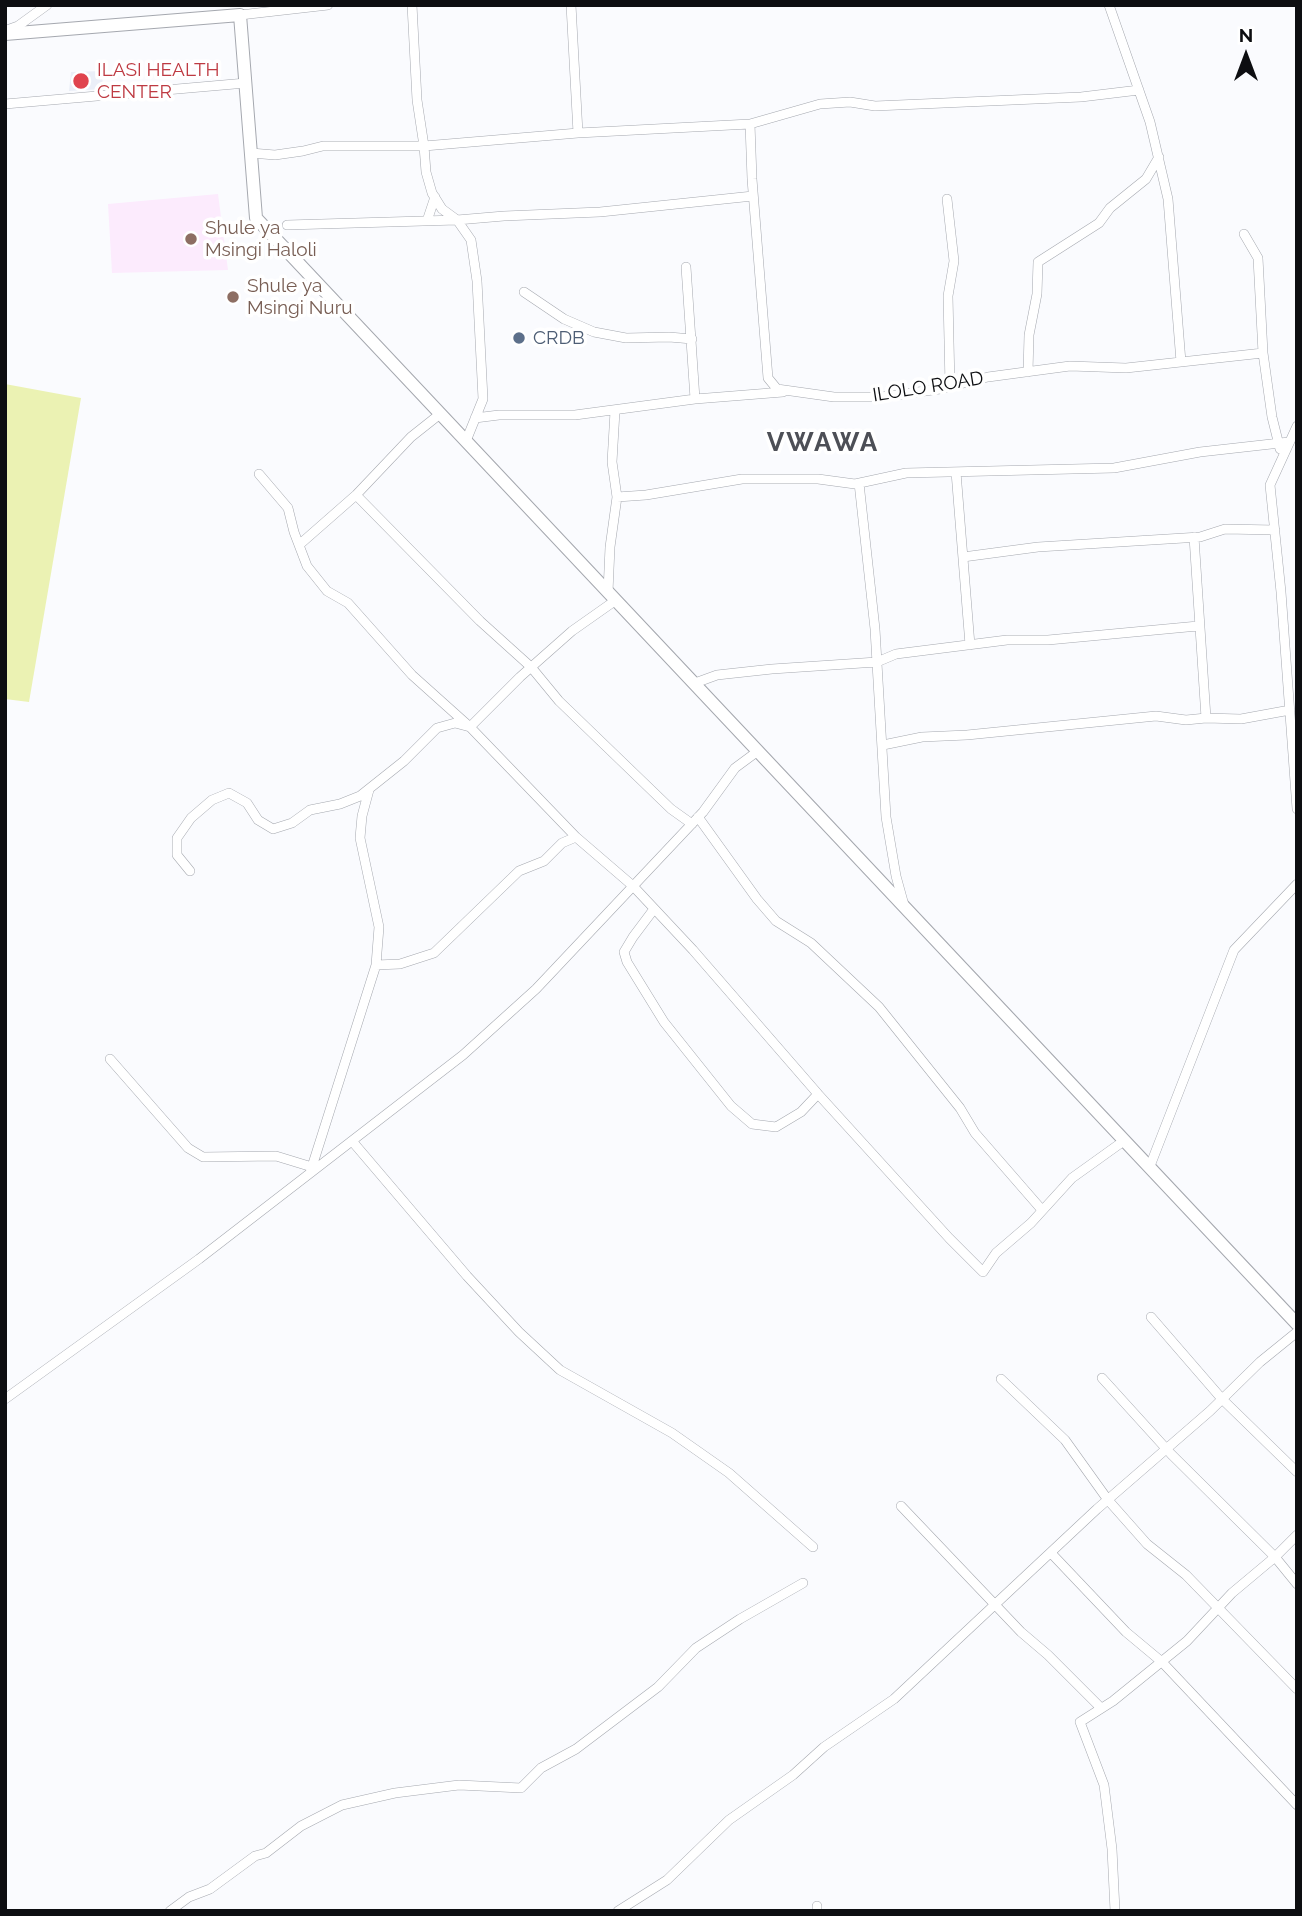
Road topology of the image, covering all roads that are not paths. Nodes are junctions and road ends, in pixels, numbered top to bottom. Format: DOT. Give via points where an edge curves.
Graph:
graph roads {
  1 [pos="47,5"];
  2 [pos="328,5"];
  3 [pos="412,5"];
  4 [pos="571,5"];
  5 [pos="1109,5"];
  6 [pos="240,15"];
  7 [pos="5,33"];
  8 [pos="246,83"];
  9 [pos="1139,90"];
  10 [pos="5,104"];
  11 [pos="750,124"];
  12 [pos="578,133"];
  13 [pos="424,146"];
  14 [pos="251,153"];
  15 [pos="1158,158"];
  16 [pos="753,196"];
  17 [pos="435,197"];
  18 [pos="947,200"];
  19 [pos="457,220"];
  20 [pos="427,221"];
  21 [pos="286,225"];
  22 [pos="1244,234"];
  23 [pos="686,267"];
  24 [pos="524,292"];
  25 [pos="691,339"];
  26 [pos="1263,353"];
  27 [pos="1181,362"];
  28 [pos="1028,372"];
  29 [pos="950,386"];
  30 [pos="787,391"];
  31 [pos="695,399"];
  32 [pos="615,411"];
  33 [pos="440,414"];
  34 [pos="475,418"];
  35 [pos="1297,425"];
  36 [pos="466,441"];
  37 [pos="1289,442"];
  38 [pos="1279,443"];
  39 [pos="1283,457"];
  40 [pos="956,471"];
  41 [pos="260,474"];
  42 [pos="859,483"];
  43 [pos="356,495"];
  44 [pos="617,497"];
  45 [pos="1275,530"];
  46 [pos="1194,537"];
  47 [pos="299,545"];
  48 [pos="963,557"];
  49 [pos="612,596"];
  50 [pos="1199,626"];
  51 [pos="970,645"];
  52 [pos="877,662"];
  53 [pos="531,667"];
  54 [pos="695,683"];
  55 [pos="1290,710"];
  56 [pos="1206,718"];
  57 [pos="470,727"];
  58 [pos="883,745"];
  59 [pos="758,751"];
  60 [pos="369,789"];
  61 [pos="1297,809"];
  62 [pos="695,821"];
  63 [pos="576,837"];
  64 [pos="190,871"];
  65 [pos="1297,884"];
  66 [pos="633,886"];
  67 [pos="905,906"];
  68 [pos="654,909"];
  69 [pos="376,965"];
  70 [pos="110,1059"];
  71 [pos="818,1094"];
  72 [pos="1125,1140"];
  73 [pos="352,1142"];
  74 [pos="1150,1166"];
  75 [pos="311,1171"];
  76 [pos="1042,1210"];
  77 [pos="1151,1317"];
  78 [pos="1297,1324"];
  79 [pos="1297,1332"];
  80 [pos="1102,1378"];
  81 [pos="1002,1379"];
  82 [pos="5,1399"];
  83 [pos="1222,1399"];
  84 [pos="1166,1448"];
  85 [pos="1297,1472"];
  86 [pos="1108,1500"];
  87 [pos="901,1506"];
  88 [pos="1297,1535"];
  89 [pos="813,1547"];
  90 [pos="1051,1553"];
  91 [pos="1275,1557"];
  92 [pos="803,1583"];
  93 [pos="1297,1584"];
  94 [pos="995,1605"];
  95 [pos="1217,1609"];
  96 [pos="1162,1662"];
  97 [pos="1297,1689"];
  98 [pos="1101,1708"];
  99 [pos="1297,1805"];
  100 [pos="170,1911"];
  101 [pos="618,1911"];
  102 [pos="1115,1911"];
  1 -- 7 [label="street"];
  2 -- 6 [label="street"];
  3 -- 13 [label="street"];
  4 -- 12 [label="street"];
  5 -- 9 [label="street"];
  6 -- 7 [label="street"];
  6 -- 8 [label="street"];
  8 -- 10 [label="street"];
  8 -- 14 [label="street"];
  9 -- 11 [label="street" via="1081,97 820,104"];
  9 -- 15 [label="street"];
  11 -- 12 [label="street"];
  11 -- 16 [label="street"];
  12 -- 13 [label="street"];
  13 -- 14 [label="street" via="323,146 275,155"];
  13 -- 17 [label="street" via="426,172"];
  14 -- 33 [label="street" via="256,218"];
  15 -- 27 [label="street" via="1171,225"];
  15 -- 28 [label="street" via="1146,178 1098,223 1038,262"];
  16 -- 19 [label="street" via="600,212"];
  16 -- 30 [label="street" via="768,379 777,389"];
  17 -- 19 [label="street"];
  17 -- 20 [label="street"];
  18 -- 29 [label="street" via="954,261 948,296"];
  19 -- 20 [label="street"];
  19 -- 34 [label="street" via="471,240 477,281 483,399"];
  20 -- 21 [label="street"];
  22 -- 26 [label="street" via="1258,258"];
  23 -- 25 [label="street"];
  24 -- 25 [label="street" via="564,319 594,332 625,338"];
  25 -- 31 [label="street"];
  26 -- 27 [label="street, ILOLO ROAD"];
  26 -- 38 [label="street"];
  27 -- 28 [label="street, ILOLO ROAD"];
  28 -- 29 [label="street, ILOLO ROAD"];
  29 -- 30 [label="street, ILOLO ROAD" via="881,397"];
  30 -- 31 [label="street, ILOLO ROAD"];
  31 -- 32 [label="street, ILOLO ROAD"];
  32 -- 34 [label="street, ILOLO ROAD"];
  32 -- 44 [label="street" via="612,462"];
  33 -- 36 [label="street"];
  33 -- 43 [label="street" via="411,437"];
  34 -- 36 [label="street"];
  35 -- 37 [label="street"];
  36 -- 49 [label="street"];
  37 -- 38 [label="street"];
  37 -- 39 [label="street"];
  38 -- 39 [label="street"];
  38 -- 40 [label="street" via="1114,468"];
  39 -- 45 [label="street" via="1270,485"];
  40 -- 42 [label="street"];
  40 -- 48 [label="street"];
  41 -- 47 [label="street" via="288,508"];
  42 -- 44 [label="street" via="774,477"];
  42 -- 52 [label="street"];
  43 -- 47 [label="street"];
  43 -- 53 [label="street"];
  44 -- 49 [label="street" via="610,547"];
  45 -- 46 [label="street" via="1225,528"];
  45 -- 55 [label="street"];
  46 -- 48 [label="street"];
  46 -- 50 [label="street"];
  47 -- 57 [label="street" via="307,566 327,591 348,603 412,675"];
  48 -- 51 [label="street"];
  49 -- 53 [label="street"];
  49 -- 54 [label="street"];
  50 -- 51 [label="street"];
  50 -- 56 [label="street"];
  51 -- 52 [label="street" via="896,654"];
  52 -- 54 [label="street" via="758,670"];
  52 -- 58 [label="street"];
  53 -- 57 [label="street"];
  53 -- 62 [label="street" via="671,809"];
  54 -- 59 [label="street"];
  55 -- 56 [label="street" via="1241,719"];
  55 -- 61 [label="street"];
  56 -- 58 [label="street" via="1156,716 922,737"];
  57 -- 60 [label="street" via="455,723 437,728"];
  57 -- 63 [label="street"];
  58 -- 67 [label="street" via="886,817"];
  59 -- 62 [label="street" via="735,768"];
  59 -- 67 [label="street"];
  60 -- 64 [label="street" via="273,828 229,793 212,800 177,838 177,855"];
  60 -- 69 [label="street" via="360,838 379,927"];
  62 -- 66 [label="street"];
  62 -- 76 [label="street" via="776,921 811,943 879,1007 982,1142"];
  63 -- 66 [label="street"];
  63 -- 69 [label="street" via="562,843 544,861 519,871 434,953 400,964"];
  65 -- 74 [label="street" via="1234,950"];
  66 -- 68 [label="street"];
  66 -- 73 [label="street" via="500,1022"];
  67 -- 72 [label="street"];
  68 -- 71 [label="street"];
  68 -- 71 [label="street" via="624,952 627,962 664,1022 731,1106 752,1124 776,1127 801,1112"];
  69 -- 75 [label="street"];
  70 -- 75 [label="street" via="188,1148 202,1157 276,1156"];
  71 -- 76 [label="street" via="984,1272 996,1253"];
  72 -- 74 [label="street"];
  72 -- 76 [label="street" via="1072,1178"];
  73 -- 75 [label="street"];
  73 -- 89 [label="street" via="467,1276 560,1370 672,1433 729,1474"];
  74 -- 78 [label="street"];
  75 -- 82 [label="street" via="199,1259"];
  77 -- 83 [label="street"];
  79 -- 83 [label="street"];
  80 -- 84 [label="street"];
  81 -- 86 [label="street" via="1065,1440"];
  83 -- 84 [label="street"];
  83 -- 85 [label="street"];
  84 -- 86 [label="street"];
  84 -- 91 [label="street"];
  86 -- 90 [label="street"];
  86 -- 95 [label="street" via="1147,1544 1186,1575"];
  87 -- 94 [label="street"];
  88 -- 91 [label="street"];
  90 -- 94 [label="street"];
  90 -- 96 [label="street" via="1126,1632"];
  91 -- 93 [label="street"];
  91 -- 95 [label="street"];
  92 -- 100 [label="street" via="696,1648 658,1687 576,1749 541,1768 521,1788 458,1785 342,1805 301,1826 266,1853"];
  94 -- 98 [label="street"];
  94 -- 101 [label="street" via="894,1699 729,1820 667,1880"];
  95 -- 96 [label="street"];
  95 -- 97 [label="street"];
  96 -- 98 [label="street"];
  96 -- 99 [label="street"];
  98 -- 102 [label="street" via="1080,1722 1104,1785"];
}
